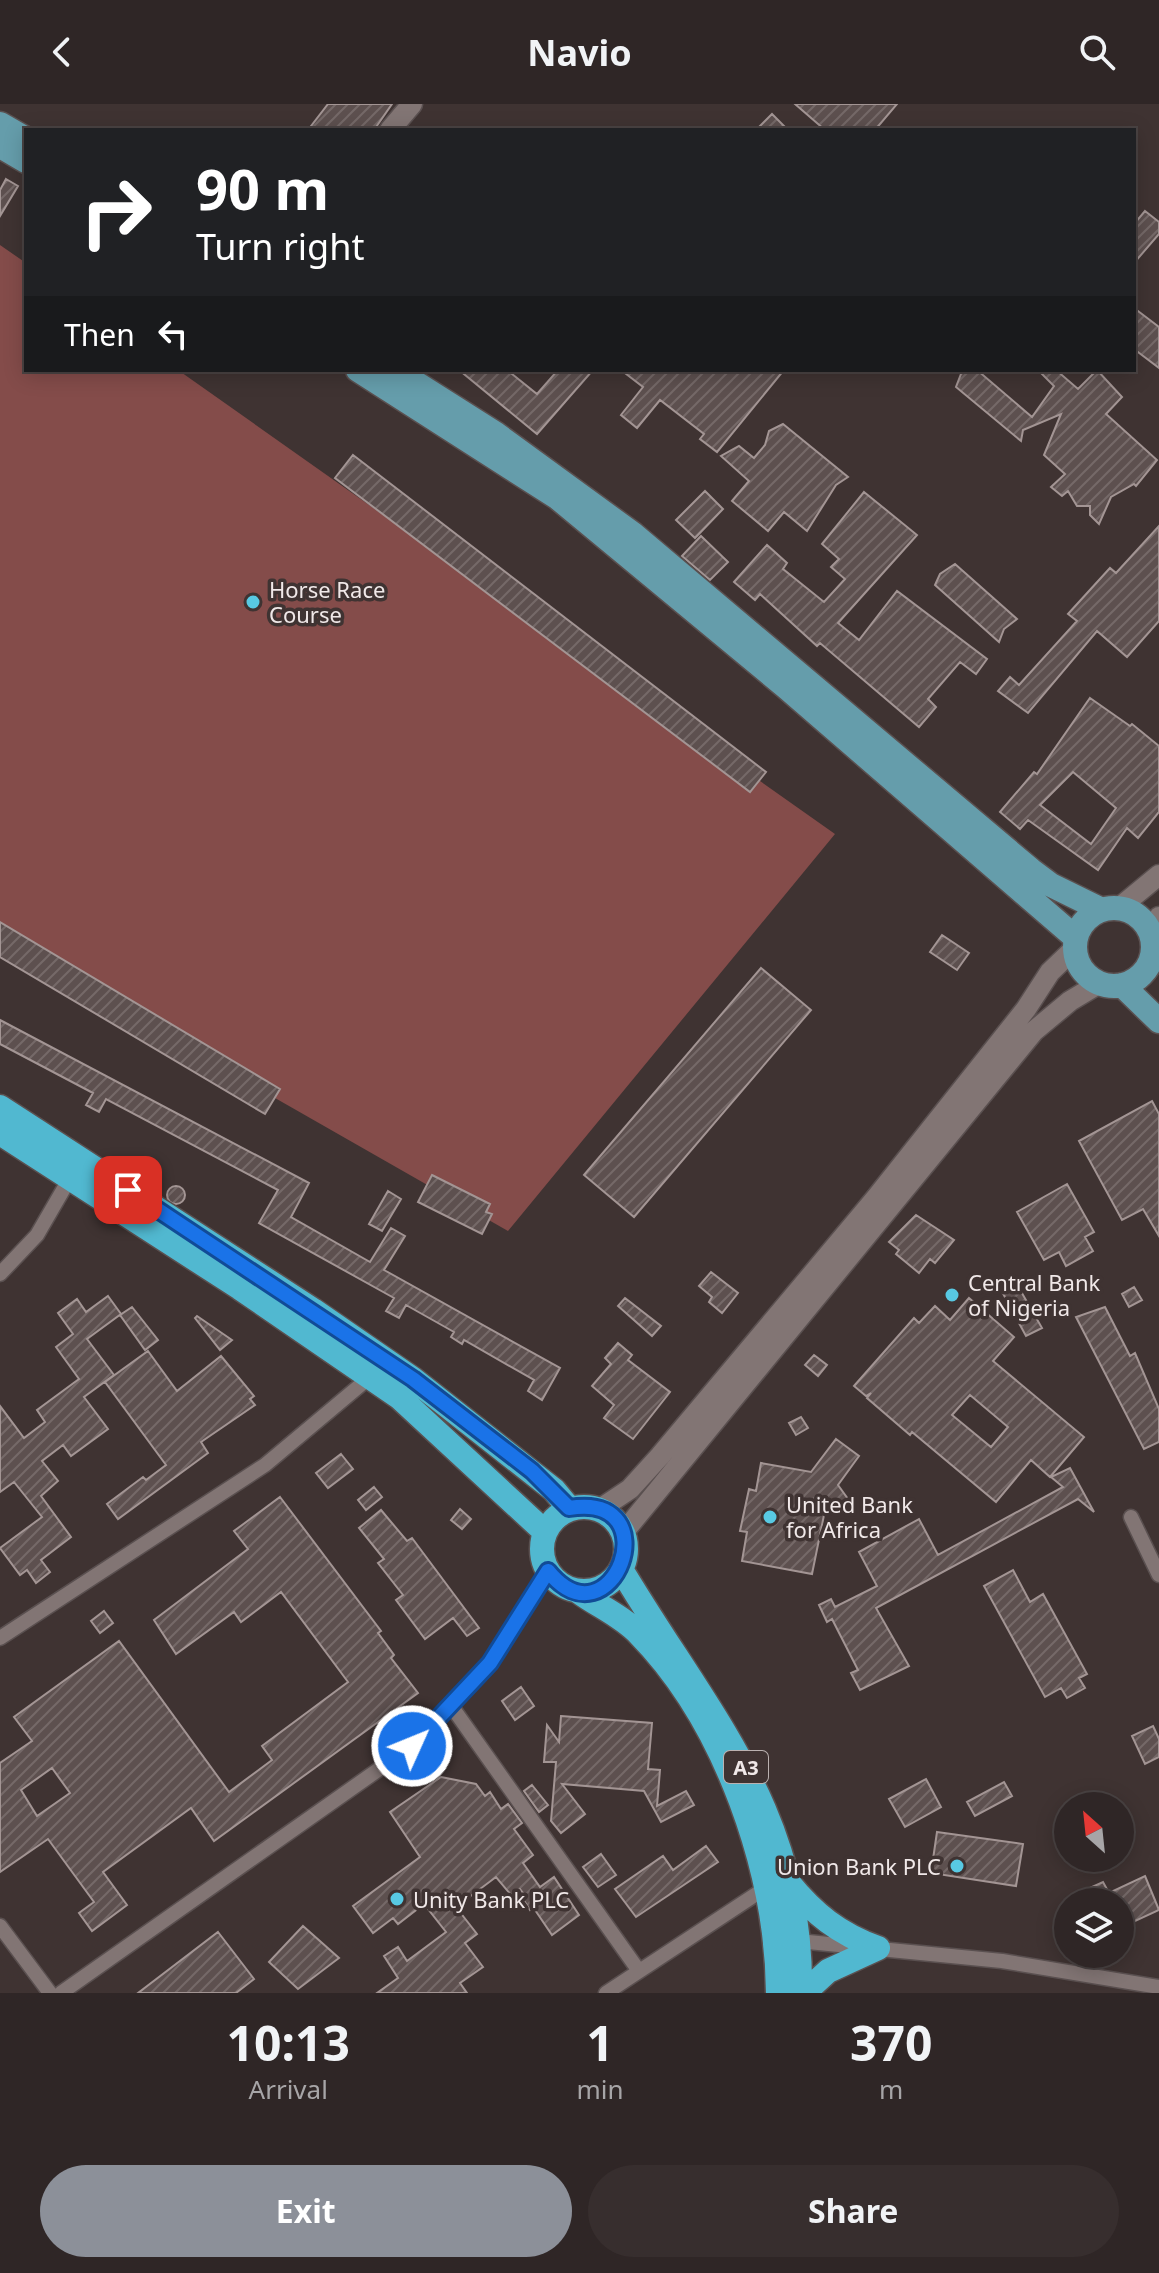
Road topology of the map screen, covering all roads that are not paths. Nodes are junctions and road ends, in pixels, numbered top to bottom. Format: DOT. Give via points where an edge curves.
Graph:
graph roads {
  1 [pos="412,104"];
  2 [pos="0,124"];
  3 [pos="392,128"];
  4 [pos="24,138"];
  5 [pos="0,146"];
  6 [pos="24,160"];
  7 [pos="361,372"];
  8 [pos="398,372"];
  9 [pos="897,772"];
  10 [pos="1159,875"];
  11 [pos="1110,909"];
  12 [pos="1156,938"];
  13 [pos="1075,943"];
  14 [pos="1111,984"];
  15 [pos="1159,1021"];
  16 [pos="0,1107"];
  17 [pos="0,1133"];
  18 [pos="70,1178"];
  19 [pos="0,1274"];
  20 [pos="370,1377"];
  21 [pos="569,1508"];
  22 [pos="600,1509"];
  23 [pos="1131,1517"];
  24 [pos="544,1531"];
  25 [pos="623,1533"];
  26 [pos="621,1569"];
  27 [pos="548,1571"];
  28 [pos="1159,1575"];
  29 [pos="579,1592"];
  30 [pos="0,1638"];
  31 [pos="452,1707"];
  32 [pos="776,1883"];
  33 [pos="0,1926"];
  34 [pos="798,1941"];
  35 [pos="878,1948"];
  36 [pos="639,1971"];
  37 [pos="1159,1987"];
  38 [pos="50,1993"];
  39 [pos="61,1993"];
  40 [pos="606,1993"];
  41 [pos="778,1993"];
  42 [pos="802,1993"];
  1 -- 3 [label="main road"];
  2 -- 4 [label="main road"];
  5 -- 6 [label="main road"];
  7 -- 9 [label="main road" via="558,498"];
  8 -- 9 [label="main road" via="574,489"];
  9 -- 11 [label="main road" via="1041,877"];
  9 -- 13 [label="main road"];
  10 -- 11 [label="main road"];
  11 -- 12 [label="main road" via="1144,921"];
  11 -- 13 [label="main road" via="1082,924"];
  12 -- 14 [label="main road" via="1144,972"];
  13 -- 14 [label="main road" via="1078,963 1087,975"];
  13 -- 22 [label="main road" via="876,1198 660,1456 622,1497"];
  14 -- 15 [label="main road"];
  14 -- 25 [label="main road" via="1059,1009 1034,1031"];
  16 -- 21 [label="highway" via="413,1379 532,1471"];
  17 -- 18 [label="highway"];
  18 -- 19 [label="street" via="37,1235"];
  18 -- 20 [label="highway"];
  20 -- 24 [label="highway" via="434,1426"];
  20 -- 30 [label="street" via="265,1465"];
  21 -- 22 [label="highway"];
  21 -- 24 [label="highway" via="554,1516"];
  22 -- 25 [label="highway"];
  23 -- 28 [label="street"];
  24 -- 27 [label="highway" via="541,1547"];
  25 -- 26 [label="highway" via="626,1555"];
  26 -- 29 [label="highway" via="604,1587"];
  26 -- 32 [label="highway, A3" via="739,1753 767,1813"];
  27 -- 29 [label="highway, A3"];
  27 -- 31 [label="street" via="490,1663"];
  29 -- 32 [label="highway, A3" via="638,1633 684,1694 710,1738"];
  31 -- 36 [label="street"];
  31 -- 39 [label="street" via="412,1746"];
  32 -- 34 [label="highway, A3"];
  32 -- 35 [label="highway" via="827,1923"];
  32 -- 36 [label="street"];
  32 -- 41 [label="highway, A3"];
  33 -- 38 [label="street"];
  34 -- 35 [label="street"];
  34 -- 42 [label="highway, A3"];
  35 -- 37 [label="street" via="1002,1961"];
  35 -- 42 [label="highway" via="828,1971"];
  36 -- 40 [label="street"];
}
